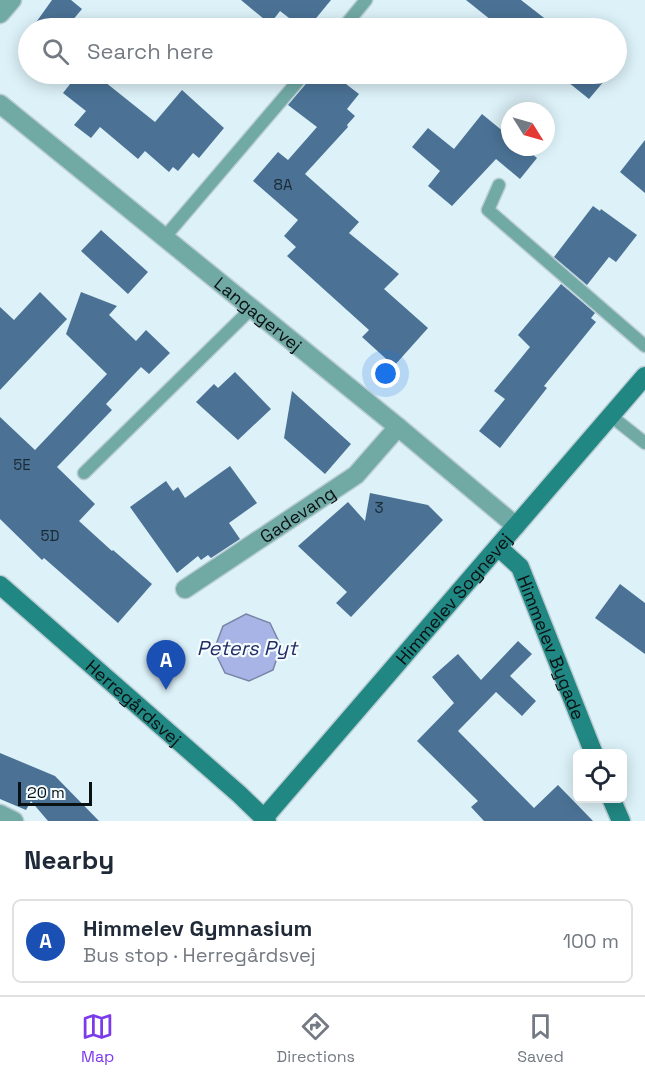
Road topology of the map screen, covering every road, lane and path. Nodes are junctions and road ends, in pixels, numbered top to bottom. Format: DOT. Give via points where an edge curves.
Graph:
graph roads {
  1 [pos="12,0"];
  2 [pos="366,0"];
  3 [pos="0,14"];
  4 [pos="351,18"];
  5 [pos="295,84"];
  6 [pos="0,104"];
  7 [pos="499,185"];
  8 [pos="164,238"];
  9 [pos="250,309"];
  10 [pos="645,346"];
  11 [pos="645,376"];
  12 [pos="611,416"];
  13 [pos="398,427"];
  14 [pos="645,443"];
  15 [pos="84,473"];
  16 [pos="516,526"];
  17 [pos="498,547"];
  18 [pos="0,585"];
  19 [pos="185,589"];
  20 [pos="592,749"];
  21 [pos="613,803"];
  22 [pos="0,814"];
  23 [pos="264,820"];
  24 [pos="14,821"];
  25 [pos="621,821"];
  1 -- 3 [label="street"];
  2 -- 4 [label="lane"];
  5 -- 8 [label="lane"];
  6 -- 8 [label="street, Langagervej"];
  7 -- 10 [label="lane" via="488,210"];
  8 -- 9 [label="street, Langagervej"];
  9 -- 13 [label="street, Langagervej"];
  9 -- 15 [label="lane"];
  11 -- 12 [label="street, Himmelev Sognevej"];
  12 -- 14 [label="lane"];
  12 -- 16 [label="street, Himmelev Sognevej"];
  13 -- 16 [label="street, Langagervej"];
  13 -- 19 [label="street, Gadevang" via="356,475"];
  16 -- 17 [label="street, Himmelev Sognevej"];
  17 -- 20 [label="street, Himmelev Bygade" via="520,567"];
  17 -- 23 [label="street, Himmelev Sognevej"];
  18 -- 23 [label="street, Herregårdsvej"];
  21 -- 25 [label="street"];
  22 -- 24 [label="street"];
}
